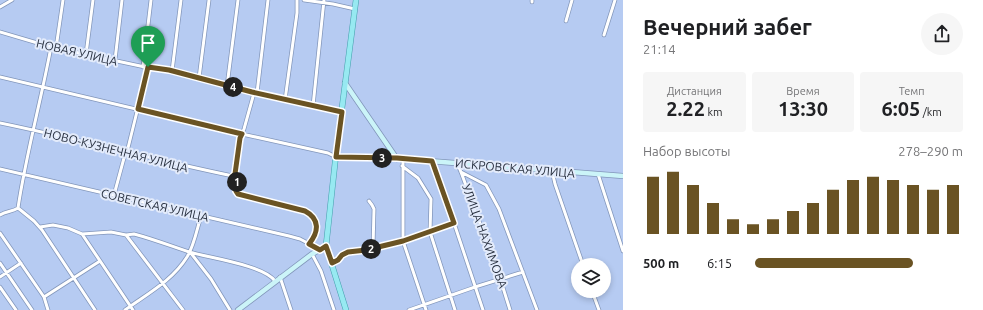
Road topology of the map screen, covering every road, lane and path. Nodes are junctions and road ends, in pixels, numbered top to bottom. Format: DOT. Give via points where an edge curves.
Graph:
graph roads {
  1 [pos="12,0"];
  2 [pos="64,0"];
  3 [pos="93,0"];
  4 [pos="122,0"];
  5 [pos="151,0"];
  6 [pos="181,0"];
  7 [pos="209,0"];
  8 [pos="238,0"];
  9 [pos="268,0"];
  10 [pos="297,0"];
  11 [pos="304,0"];
  12 [pos="356,0"];
  13 [pos="572,0"];
  14 [pos="615,0"];
  15 [pos="324,1"];
  16 [pos="0,7"];
  17 [pos="355,9"];
  18 [pos="566,21"];
  19 [pos="0,32"];
  20 [pos="604,35"];
  21 [pos="50,47"];
  22 [pos="56,48"];
  23 [pos="86,54"];
  24 [pos="115,60"];
  25 [pos="143,67"];
  26 [pos="148,67"];
  27 [pos="172,71"];
  28 [pos="0,77"];
  29 [pos="199,78"];
  30 [pos="346,83"];
  31 [pos="227,86"];
  32 [pos="44,88"];
  33 [pos="256,93"];
  34 [pos="285,100"];
  35 [pos="313,106"];
  36 [pos="138,109"];
  37 [pos="342,112"];
  38 [pos="0,123"];
  39 [pos="34,130"];
  40 [pos="242,134"];
  41 [pos="128,152"];
  42 [pos="336,157"];
  43 [pos="124,158"];
  44 [pos="397,158"];
  45 [pos="403,159"];
  46 [pos="432,161"];
  47 [pos="457,163"];
  48 [pos="402,166"];
  49 [pos="0,168"];
  50 [pos="552,171"];
  51 [pos="461,172"];
  52 [pos="598,174"];
  53 [pos="23,175"];
  54 [pos="233,176"];
  55 [pos="623,176"];
  56 [pos="114,195"];
  57 [pos="369,202"];
  58 [pos="18,208"];
  59 [pos="0,212"];
  60 [pos="4,213"];
  61 [pos="0,215"];
  62 [pos="201,216"];
  63 [pos="454,223"];
  64 [pos="40,227"];
  65 [pos="430,232"];
  66 [pos="0,233"];
  67 [pos="82,234"];
  68 [pos="126,235"];
  69 [pos="403,241"];
  70 [pos="309,244"];
  71 [pos="326,246"];
  72 [pos="373,248"];
  73 [pos="320,250"];
  74 [pos="623,251"];
  75 [pos="190,252"];
  76 [pos="312,254"];
  77 [pos="581,258"];
  78 [pos="100,260"];
  79 [pos="0,263"];
  80 [pos="21,263"];
  81 [pos="332,263"];
  82 [pos="523,272"];
  83 [pos="6,273"];
  84 [pos="0,277"];
  85 [pos="280,277"];
  86 [pos="74,278"];
  87 [pos="500,278"];
  88 [pos="275,281"];
  89 [pos="163,284"];
  90 [pos="0,287"];
  91 [pos="475,287"];
  92 [pos="450,295"];
  93 [pos="44,298"];
  94 [pos="594,298"];
  95 [pos="424,305"];
  96 [pos="130,306"];
  97 [pos="46,309"];
  98 [pos="16,310"];
  99 [pos="32,310"];
  100 [pos="95,310"];
  101 [pos="125,310"];
  102 [pos="133,310"];
  103 [pos="183,310"];
  104 [pos="230,310"];
  105 [pos="238,310"];
  106 [pos="291,310"];
  107 [pos="334,310"];
  108 [pos="346,310"];
  109 [pos="409,310"];
  110 [pos="426,310"];
  111 [pos="455,310"];
  112 [pos="483,310"];
  113 [pos="510,310"];
  114 [pos="537,310"];
  115 [pos="598,310"];
  1 -- 16 [label="street"];
  2 -- 22 [label="street"];
  3 -- 23 [label="street"];
  4 -- 24 [label="street"];
  5 -- 25 [label="street"];
  6 -- 27 [label="street"];
  7 -- 29 [label="street"];
  8 -- 31 [label="street"];
  9 -- 33 [label="street"];
  10 -- 34 [label="street"];
  11 -- 15 [label="street"];
  12 -- 17 [label="main road"];
  13 -- 18 [label="street"];
  14 -- 20 [label="street"];
  15 -- 17 [label="street"];
  15 -- 35 [label="street"];
  17 -- 30 [label="main road"];
  19 -- 21 [label="street, НОВАЯ УЛИЦА"];
  21 -- 22 [label="street, НОВАЯ УЛИЦА"];
  21 -- 32 [label="street"];
  22 -- 23 [label="street, НОВАЯ УЛИЦА"];
  23 -- 24 [label="street, НОВАЯ УЛИЦА"];
  24 -- 25 [label="street, НОВАЯ УЛИЦА"];
  25 -- 26 [label="street, НОВАЯ УЛИЦА"];
  26 -- 27 [label="street, НОВАЯ УЛИЦА"];
  26 -- 36 [label="street"];
  27 -- 29 [label="street, НОВАЯ УЛИЦА"];
  28 -- 32 [label="street"];
  29 -- 31 [label="street, НОВАЯ УЛИЦА"];
  30 -- 37 [label="main road"];
  30 -- 44 [label="main road"];
  31 -- 33 [label="street, НОВАЯ УЛИЦА"];
  32 -- 36 [label="street"];
  32 -- 39 [label="street"];
  33 -- 34 [label="street, НОВАЯ УЛИЦА"];
  33 -- 40 [label="street"];
  34 -- 35 [label="street, НОВАЯ УЛИЦА"];
  35 -- 37 [label="street, НОВАЯ УЛИЦА"];
  36 -- 40 [label="street"];
  36 -- 41 [label="street"];
  37 -- 42 [label="main road"];
  38 -- 39 [label="street, НОВО-КУЗНЕЧНАЯ УЛИЦА"];
  39 -- 41 [label="street, НОВО-КУЗНЕЧНАЯ УЛИЦА"];
  39 -- 53 [label="street"];
  40 -- 42 [label="street"];
  40 -- 54 [label="street"];
  41 -- 54 [label="street, НОВО-КУЗНЕЧНАЯ УЛИЦА"];
  42 -- 44 [label="main road, ИСКРОВСКАЯ УЛИЦА"];
  42 -- 71 [label="main road"];
  43 -- 56 [label="street"];
  44 -- 45 [label="main road, ИСКРОВСКАЯ УЛИЦА"];
  45 -- 46 [label="main road, ИСКРОВСКАЯ УЛИЦА"];
  45 -- 48 [label="street"];
  46 -- 47 [label="main road, ИСКРОВСКАЯ УЛИЦА"];
  46 -- 63 [label="street"];
  47 -- 50 [label="main road, ИСКРОВСКАЯ УЛИЦА"];
  47 -- 51 [label="street, УЛИЦА НАХИМОВА"];
  48 -- 65 [label="street" via="418,178 431,199"];
  48 -- 69 [label="street"];
  49 -- 53 [label="street, СОВЕТСКАЯ УЛИЦА"];
  50 -- 52 [label="main road, ИСКРОВСКАЯ УЛИЦА"];
  50 -- 77 [label="street"];
  51 -- 82 [label="street" via="486,185 499,209"];
  51 -- 87 [label="street, УЛИЦА НАХИМОВА"];
  52 -- 55 [label="main road, ИСКРОВСКАЯ УЛИЦА"];
  52 -- 74 [label="street"];
  53 -- 56 [label="street, СОВЕТСКАЯ УЛИЦА"];
  53 -- 58 [label="street"];
  54 -- 70 [label="street" via="237,180 236,191 239,195 305,211 312,215 315,219 316,234"];
  56 -- 62 [label="street, СОВЕТСКАЯ УЛИЦА"];
  57 -- 72 [label="street" via="374,209"];
  58 -- 60 [label="street"];
  58 -- 64 [label="street"];
  59 -- 60 [label="street"];
  60 -- 61 [label="street"];
  62 -- 70 [label="street, СОВЕТСКАЯ УЛИЦА" via="290,236"];
  62 -- 75 [label="street"];
  63 -- 65 [label="street"];
  63 -- 91 [label="street"];
  64 -- 67 [label="street" via="53,225"];
  64 -- 86 [label="street"];
  65 -- 69 [label="street"];
  65 -- 92 [label="street"];
  66 -- 80 [label="street"];
  67 -- 68 [label="street" via="111,232"];
  67 -- 78 [label="street"];
  68 -- 75 [label="street" via="146,237"];
  68 -- 89 [label="street"];
  69 -- 72 [label="street"];
  69 -- 95 [label="street"];
  70 -- 73 [label="street, СОВЕТСКАЯ УЛИЦА"];
  71 -- 73 [label="main road"];
  71 -- 81 [label="main road"];
  72 -- 81 [label="street" via="348,252"];
  73 -- 76 [label="main road"];
  75 -- 88 [label="street" via="246,266 271,275"];
  75 -- 89 [label="street"];
  75 -- 104 [label="street"];
  76 -- 85 [label="main road"];
  76 -- 107 [label="street" via="321,271"];
  78 -- 86 [label="street"];
  78 -- 96 [label="street"];
  79 -- 83 [label="street"];
  80 -- 83 [label="street"];
  80 -- 93 [label="street"];
  81 -- 108 [label="main road"];
  82 -- 87 [label="street"];
  82 -- 114 [label="street"];
  83 -- 84 [label="street"];
  83 -- 99 [label="street"];
  85 -- 88 [label="main road"];
  85 -- 106 [label="street"];
  86 -- 93 [label="street"];
  86 -- 100 [label="street"];
  87 -- 91 [label="street"];
  87 -- 113 [label="street, УЛИЦА НАХИМОВА"];
  88 -- 105 [label="main road"];
  89 -- 96 [label="street"];
  89 -- 103 [label="street"];
  90 -- 98 [label="street"];
  91 -- 92 [label="street"];
  91 -- 112 [label="street"];
  92 -- 95 [label="street"];
  92 -- 111 [label="street"];
  93 -- 97 [label="street"];
  94 -- 115 [label="street"];
  95 -- 109 [label="street"];
  95 -- 110 [label="street"];
  96 -- 101 [label="street"];
  96 -- 102 [label="street"];
}
